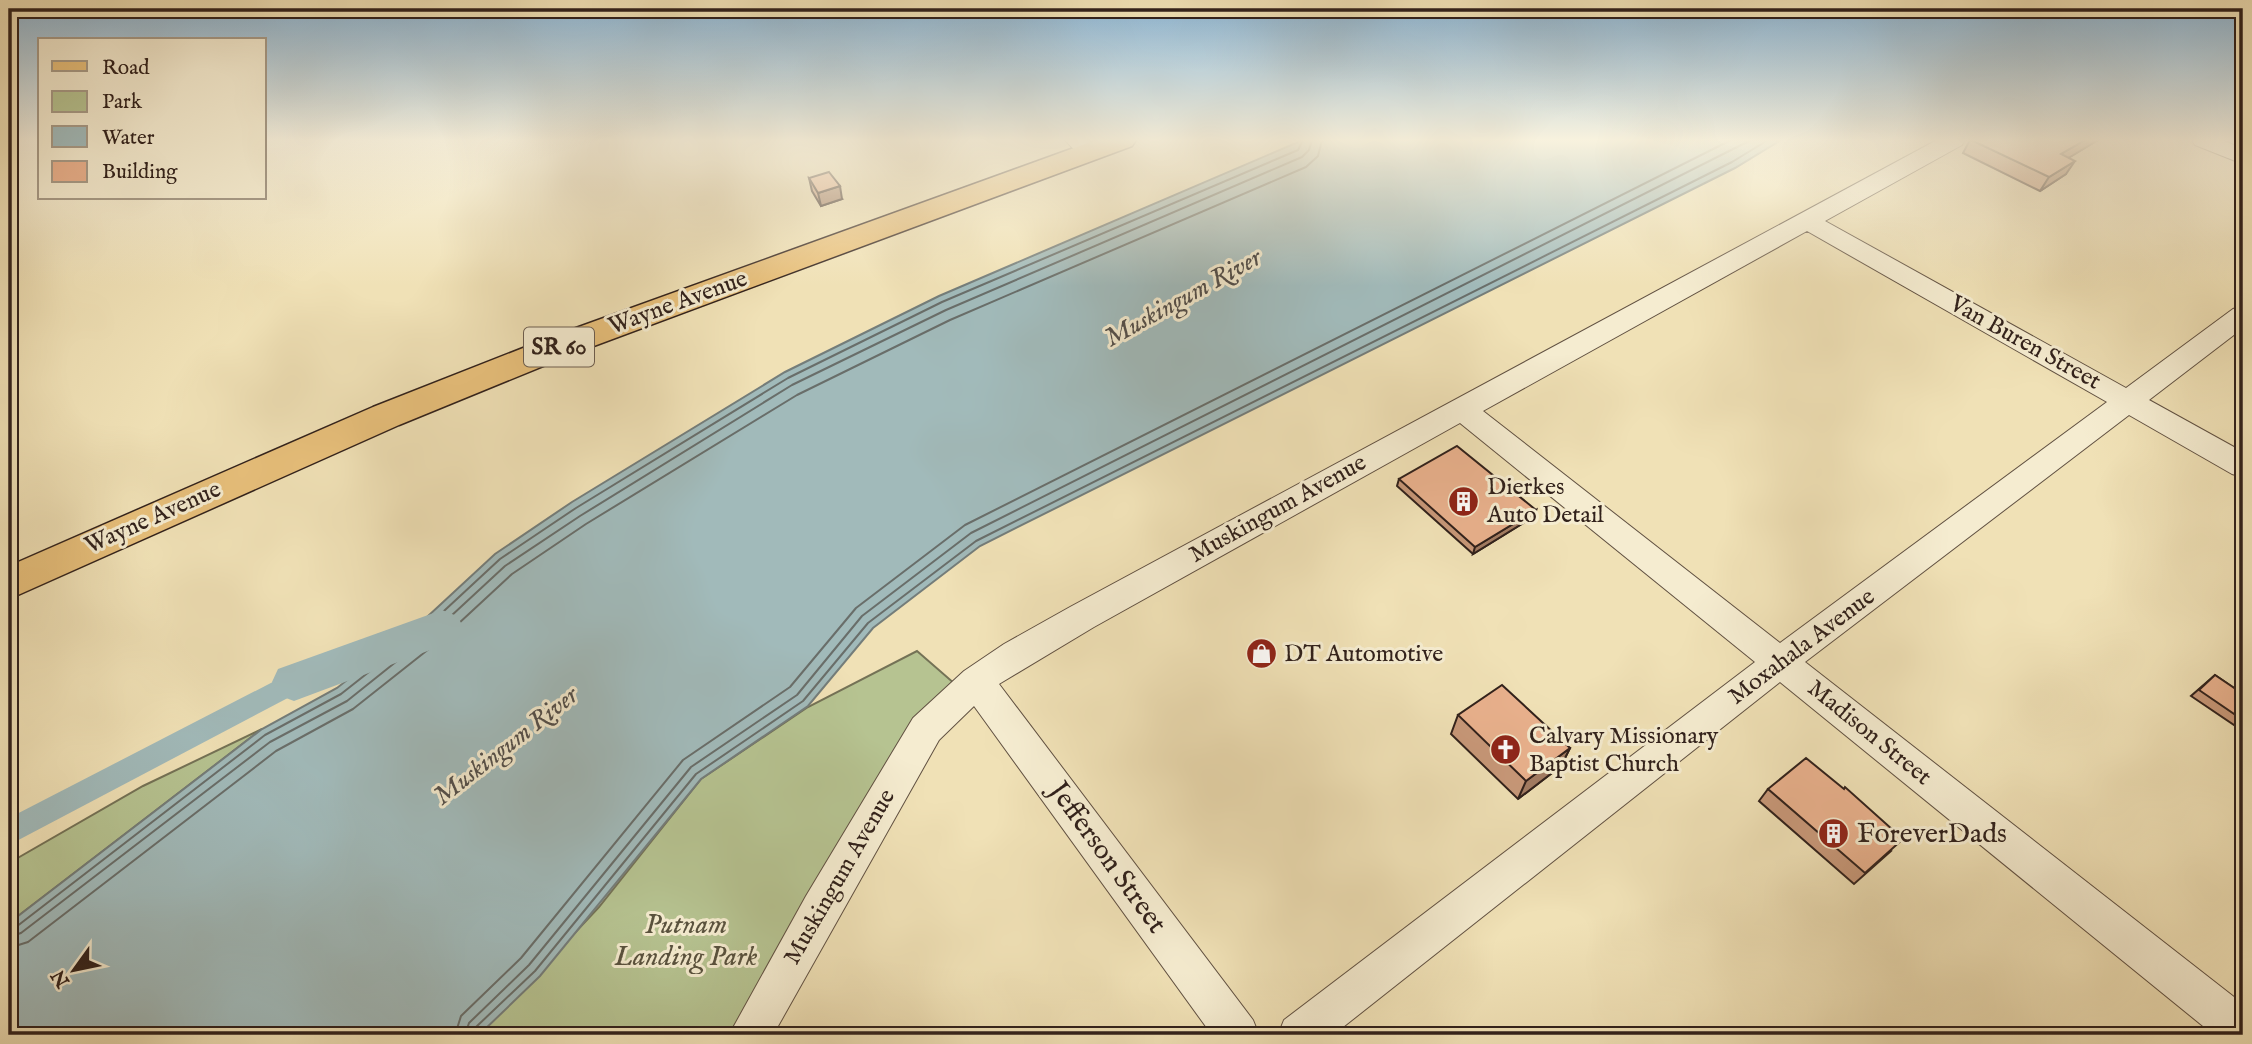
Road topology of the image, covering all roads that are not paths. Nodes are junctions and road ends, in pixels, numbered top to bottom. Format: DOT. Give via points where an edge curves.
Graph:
graph roads {
  1 [pos="971,189"];
  2 [pos="1864,189"];
  3 [pos="1807,220"];
  4 [pos="2243,315"];
  5 [pos="2129,401"];
  6 [pos="1462,409"];
  7 [pos="2243,466"];
  8 [pos="9,583"];
  9 [pos="1780,662"];
  10 [pos="976,681"];
  11 [pos="2243,1031"];
  12 [pos="750,1035"];
  13 [pos="1238,1035"];
  14 [pos="1299,1035"];
  1 -- 8 [label="main road, Wayne Avenue / SR 60" via="386,416"];
  2 -- 3 [label="street, Muskingum Avenue"];
  3 -- 5 [label="street, Van Buren Street"];
  3 -- 6 [label="street, Muskingum Avenue"];
  4 -- 5 [label="street, Moxahala Avenue"];
  5 -- 7 [label="street, Van Buren Street"];
  5 -- 9 [label="street, Moxahala Avenue"];
  6 -- 9 [label="street, Madison Street"];
  6 -- 10 [label="street, Muskingum Avenue" via="1016,654"];
  9 -- 11 [label="street, Madison Street"];
  9 -- 14 [label="street, Moxahala Avenue"];
  10 -- 12 [label="street, Muskingum Avenue" via="926,729"];
  10 -- 13 [label="street, Jefferson Street"];
}
